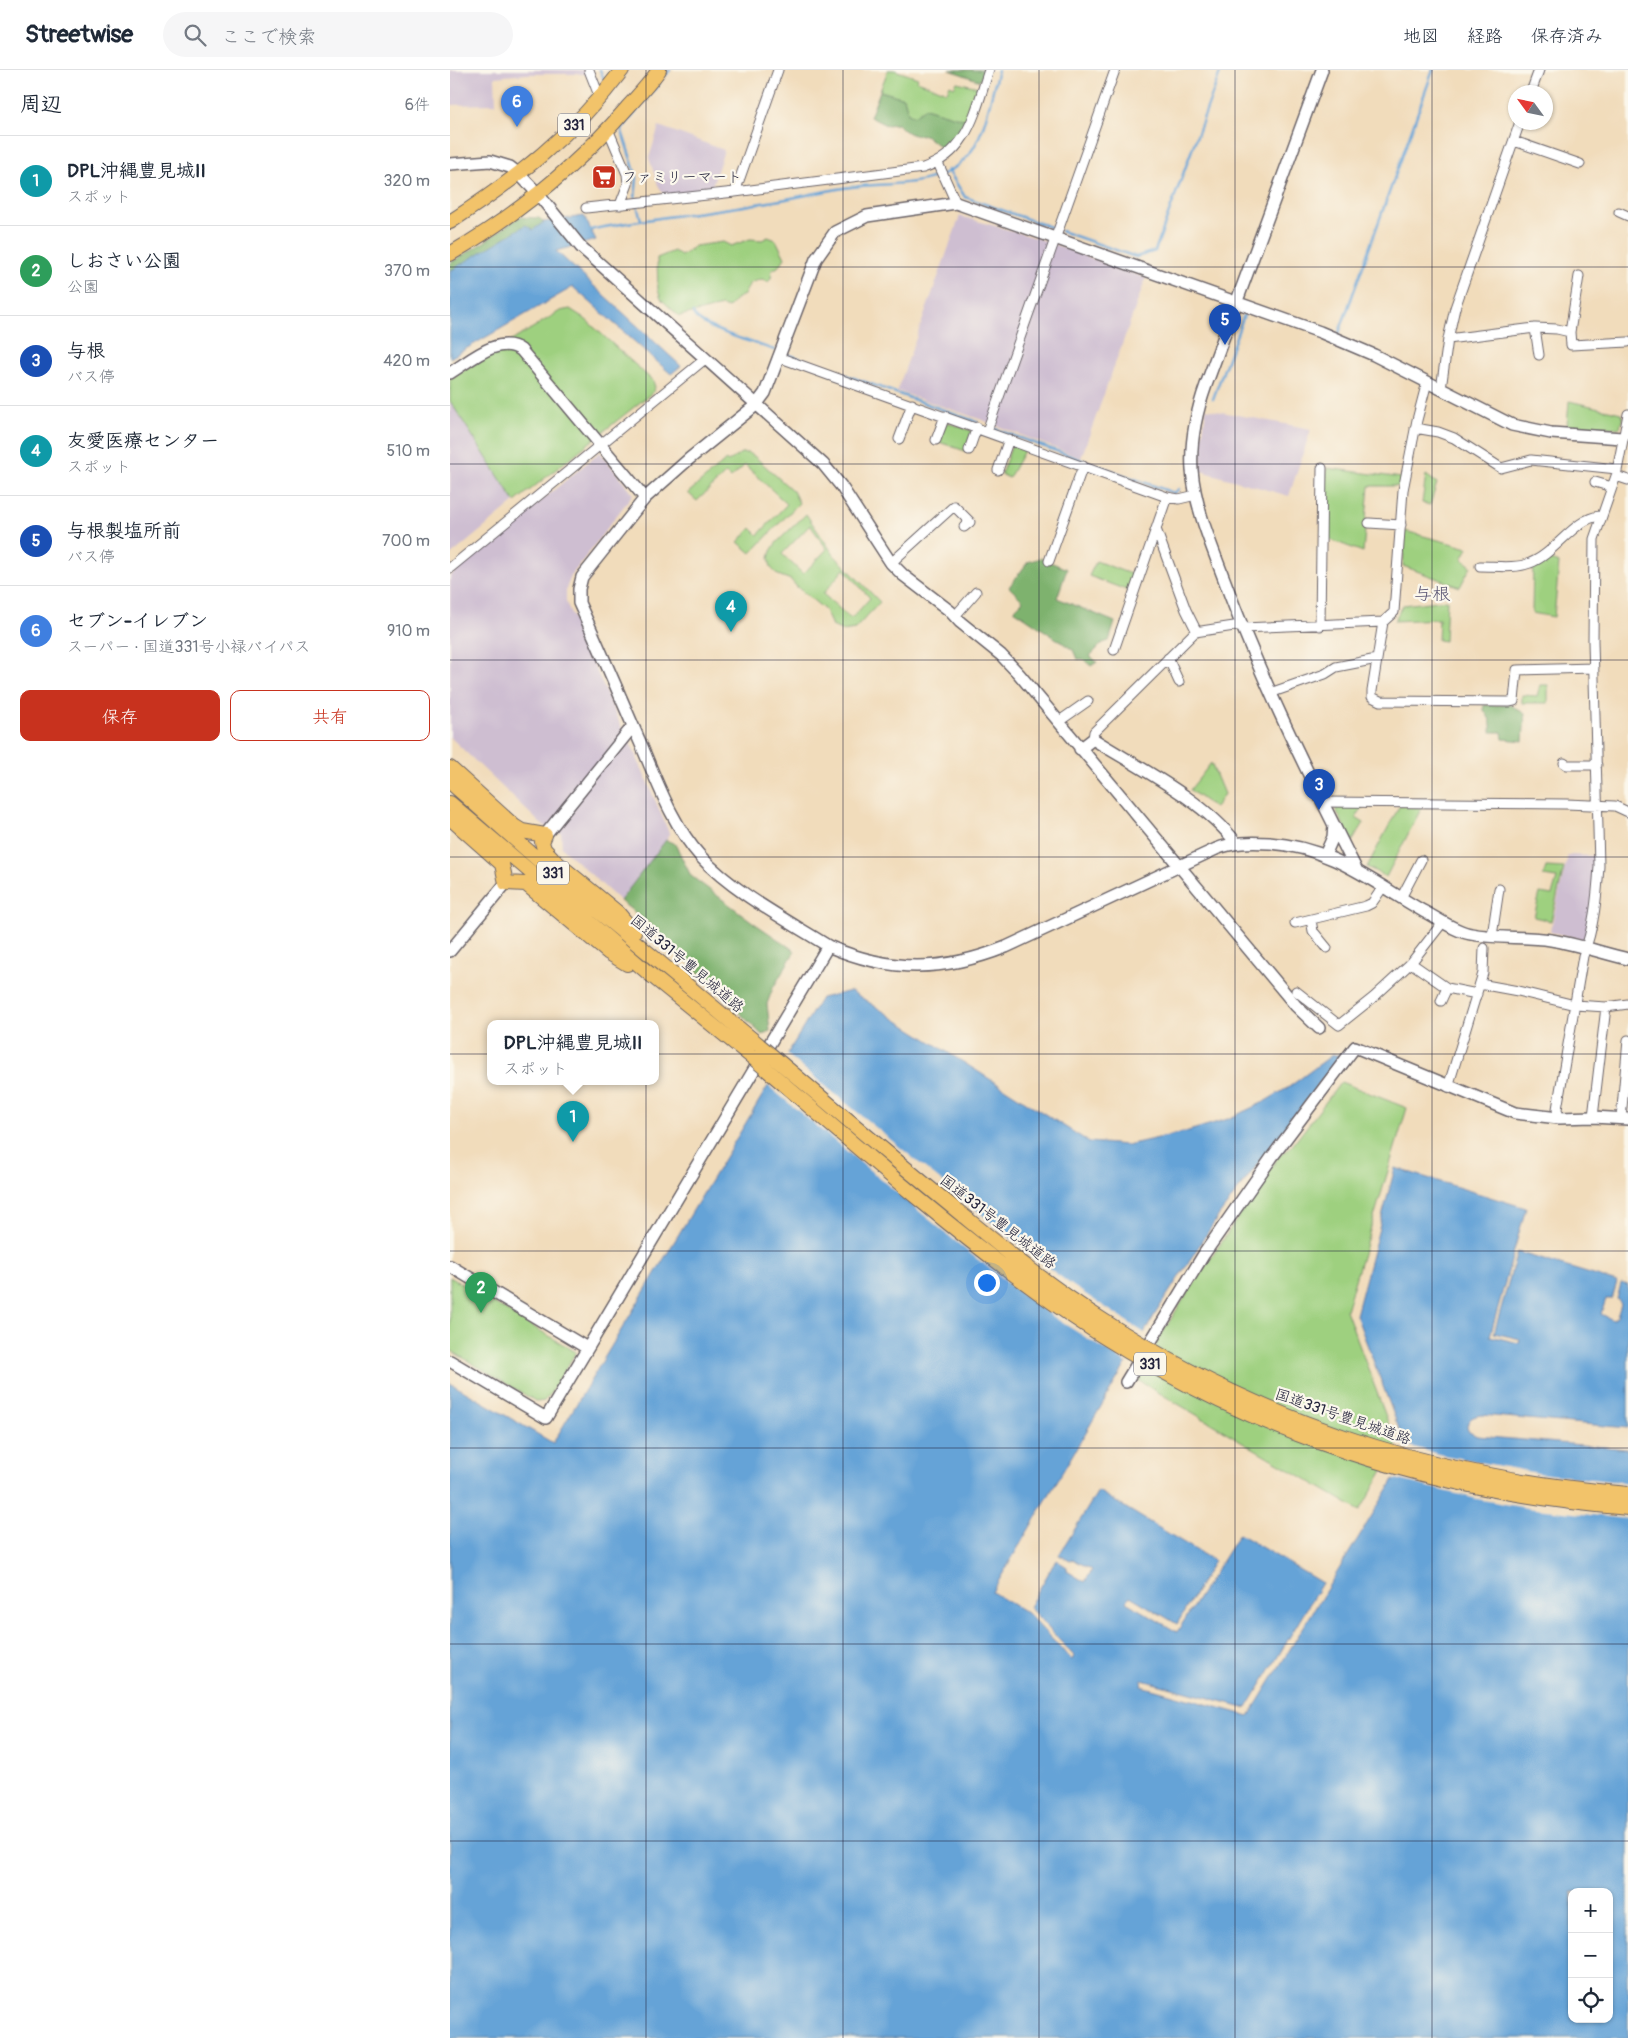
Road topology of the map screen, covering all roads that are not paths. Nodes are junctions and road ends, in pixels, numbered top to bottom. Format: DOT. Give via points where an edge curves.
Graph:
graph roads {
  1 [pos="589,70"];
  2 [pos="622,70"];
  3 [pos="660,70"];
  4 [pos="778,70"];
  5 [pos="989,70"];
  6 [pos="1115,70"];
  7 [pos="1322,70"];
  8 [pos="1539,70"];
  9 [pos="1534,85"];
  10 [pos="600,98"];
  11 [pos="608,129"];
  12 [pos="1517,130"];
  13 [pos="1514,141"];
  14 [pos="938,163"];
  15 [pos="450,164"];
  16 [pos="1580,164"];
  17 [pos="520,174"];
  18 [pos="734,192"];
  19 [pos="538,194"];
  20 [pos="956,204"];
  21 [pos="623,205"];
  22 [pos="586,208"];
  23 [pos="450,222"];
  24 [pos="1056,238"];
  25 [pos="450,254"];
  26 [pos="1579,276"];
  27 [pos="1238,302"];
  28 [pos="1535,328"];
  29 [pos="1570,332"];
  30 [pos="1448,339"];
  31 [pos="1628,342"];
  32 [pos="1538,355"];
  33 [pos="778,357"];
  34 [pos="705,359"];
  35 [pos="450,373"];
  36 [pos="1427,382"];
  37 [pos="1441,389"];
  38 [pos="912,404"];
  39 [pos="756,405"];
  40 [pos="1628,414"];
  41 [pos="945,416"];
  42 [pos="977,427"];
  43 [pos="1415,428"];
  44 [pos="987,431"];
  45 [pos="1625,438"];
  46 [pos="899,439"];
  47 [pos="1009,439"];
  48 [pos="936,440"];
  49 [pos="600,444"];
  50 [pos="969,450"];
  51 [pos="1083,466"];
  52 [pos="1322,468"];
  53 [pos="998,470"];
  54 [pos="1616,472"];
  55 [pos="1628,480"];
  56 [pos="1596,482"];
  57 [pos="1612,487"];
  58 [pos="1196,495"];
  59 [pos="1167,497"];
  60 [pos="645,498"];
  61 [pos="1600,516"];
  62 [pos="1369,523"];
  63 [pos="1401,525"];
  64 [pos="964,527"];
  65 [pos="1156,529"];
  66 [pos="1049,560"];
  67 [pos="891,563"];
  68 [pos="1480,566"];
  69 [pos="450,568"];
  70 [pos="976,592"];
  71 [pos="955,616"];
  72 [pos="1382,622"];
  73 [pos="1320,626"];
  74 [pos="1243,628"];
  75 [pos="1197,632"];
  76 [pos="1114,650"];
  77 [pos="1168,658"];
  78 [pos="1377,659"];
  79 [pos="1594,668"];
  80 [pos="1179,682"];
  81 [pos="1270,693"];
  82 [pos="1088,701"];
  83 [pos="1058,722"];
  84 [pos="633,726"];
  85 [pos="1093,739"];
  86 [pos="1080,749"];
  87 [pos="1564,763"];
  88 [pos="1597,765"];
  89 [pos="450,768"];
  90 [pos="450,782"];
  91 [pos="1322,802"];
  92 [pos="450,803"];
  93 [pos="1598,806"];
  94 [pos="1628,812"];
  95 [pos="450,818"];
  96 [pos="1334,825"];
  97 [pos="545,835"];
  98 [pos="1236,843"];
  99 [pos="1325,855"];
  100 [pos="1422,860"];
  101 [pos="1179,866"];
  102 [pos="1358,871"];
  103 [pos="506,883"];
  104 [pos="1383,887"];
  105 [pos="1499,889"];
  106 [pos="1401,898"];
  107 [pos="1311,920"];
  108 [pos="1443,922"];
  109 [pos="1295,923"];
  110 [pos="1492,936"];
  111 [pos="828,946"];
  112 [pos="1327,948"];
  113 [pos="1484,948"];
  114 [pos="1587,948"];
  115 [pos="450,951"];
  116 [pos="1628,959"];
  117 [pos="659,961"];
  118 [pos="1411,963"];
  119 [pos="646,971"];
  120 [pos="1480,984"];
  121 [pos="1447,988"];
  122 [pos="1296,991"];
  123 [pos="1476,994"];
  124 [pos="1441,1001"];
  125 [pos="1628,1004"];
  126 [pos="1575,1006"];
  127 [pos="1606,1007"];
  128 [pos="1319,1028"];
  129 [pos="1628,1040"];
  130 [pos="756,1051"];
  131 [pos="1448,1086"];
  132 [pos="1593,1117"];
  133 [pos="1559,1118"];
  134 [pos="1625,1119"];
  135 [pos="450,1266"];
  136 [pos="587,1348"];
  137 [pos="450,1361"];
  138 [pos="1126,1382"];
  139 [pos="1628,1494"];
  140 [pos="1628,1508"];
  1 -- 10 [label="street"];
  2 -- 10 [label="highway, 331"];
  3 -- 11 [label="highway, 331"];
  4 -- 18 [label="street"];
  5 -- 14 [label="street" via="962,141"];
  6 -- 24 [label="street"];
  7 -- 27 [label="street"];
  8 -- 9 [label="street"];
  10 -- 17 [label="highway, 331" via="560,140"];
  11 -- 19 [label="highway, 331" via="560,177"];
  11 -- 21 [label="street" via="627,174"];
  12 -- 13 [label="street"];
  13 -- 16 [label="street"];
  13 -- 30 [label="street" via="1455,308"];
  14 -- 18 [label="street" via="922,168"];
  14 -- 20 [label="street"];
  15 -- 17 [label="street" via="490,161"];
  17 -- 19 [label="street"];
  17 -- 23 [label="highway, 331"];
  18 -- 21 [label="street"];
  19 -- 25 [label="highway, 331"];
  19 -- 34 [label="street" via="581,247"];
  20 -- 24 [label="street"];
  20 -- 33 [label="street" via="867,216 835,232 816,259"];
  21 -- 22 [label="street"];
  24 -- 27 [label="street"];
  24 -- 44 [label="street"];
  26 -- 29 [label="street"];
  27 -- 36 [label="street" via="1320,332"];
  27 -- 58 [label="street" via="1193,428"];
  28 -- 29 [label="street"];
  28 -- 30 [label="street"];
  28 -- 32 [label="street"];
  29 -- 31 [label="street" via="1571,345"];
  30 -- 37 [label="street"];
  33 -- 38 [label="street"];
  33 -- 39 [label="street" via="765,393"];
  34 -- 39 [label="street"];
  34 -- 49 [label="street"];
  35 -- 49 [label="street" via="494,347 502,344 516,346"];
  36 -- 37 [label="street"];
  36 -- 43 [label="street"];
  37 -- 45 [label="street" via="1525,429"];
  38 -- 41 [label="street"];
  38 -- 46 [label="street"];
  39 -- 60 [label="street"];
  39 -- 67 [label="street" via="832,475"];
  40 -- 45 [label="street"];
  41 -- 42 [label="street"];
  41 -- 48 [label="street"];
  42 -- 44 [label="street"];
  42 -- 50 [label="street"];
  43 -- 54 [label="street" via="1454,438 1501,468 1531,460"];
  43 -- 63 [label="street" via="1403,490"];
  44 -- 47 [label="street"];
  45 -- 54 [label="street"];
  47 -- 51 [label="street"];
  47 -- 53 [label="street"];
  49 -- 60 [label="street"];
  49 -- 69 [label="street"];
  51 -- 59 [label="street"];
  51 -- 66 [label="street"];
  52 -- 73 [label="street"];
  54 -- 55 [label="street"];
  54 -- 57 [label="street"];
  56 -- 57 [label="street"];
  57 -- 61 [label="street"];
  58 -- 59 [label="street" via="1179,500"];
  58 -- 74 [label="street"];
  59 -- 65 [label="street"];
  60 -- 84 [label="street" via="582,577 578,596"];
  61 -- 68 [label="street" via="1577,526 1532,562 1521,566"];
  61 -- 79 [label="street" via="1593,547"];
  62 -- 63 [label="street"];
  63 -- 72 [label="street" via="1394,612"];
  64 -- 67 [label="street" via="970,522 954,506"];
  65 -- 75 [label="street"];
  65 -- 76 [label="street"];
  67 -- 71 [label="street"];
  70 -- 71 [label="street"];
  71 -- 83 [label="street" via="1001,655"];
  72 -- 73 [label="street"];
  72 -- 78 [label="street"];
  73 -- 74 [label="street"];
  74 -- 75 [label="street" via="1234,626"];
  74 -- 81 [label="street"];
  75 -- 77 [label="street"];
  77 -- 80 [label="street"];
  77 -- 85 [label="street" via="1094,732"];
  78 -- 79 [label="street" via="1372,697 1380,701 1509,702 1514,701 1517,670"];
  78 -- 81 [label="street" via="1336,667 1326,674"];
  79 -- 88 [label="street"];
  81 -- 91 [label="street"];
  82 -- 83 [label="street"];
  83 -- 86 [label="street"];
  84 -- 97 [label="street"];
  84 -- 111 [label="street" via="670,810 700,856 728,882"];
  85 -- 86 [label="street"];
  85 -- 98 [label="street" via="1196,805 1222,825"];
  86 -- 101 [label="street"];
  87 -- 88 [label="street"];
  88 -- 93 [label="street"];
  89 -- 97 [label="highway" via="514,826 522,831"];
  90 -- 117 [label="highway, 国道331号豊見城道路 / 331"];
  91 -- 93 [label="street"];
  91 -- 96 [label="street"];
  92 -- 119 [label="highway, 国道331号豊見城道路 / 331"];
  93 -- 94 [label="street" via="1615,806"];
  93 -- 114 [label="street" via="1597,893"];
  95 -- 103 [label="highway" via="502,864"];
  96 -- 99 [label="street"];
  96 -- 102 [label="street"];
  97 -- 117 [label="highway" via="544,849 618,913"];
  98 -- 99 [label="street" via="1287,845"];
  98 -- 101 [label="street"];
  99 -- 102 [label="street"];
  100 -- 106 [label="street"];
  101 -- 111 [label="street" via="1006,947 955,963 921,967 895,965 867,960"];
  101 -- 128 [label="street" via="1296,1006"];
  102 -- 104 [label="street"];
  103 -- 115 [label="street"];
  103 -- 119 [label="highway" via="526,884 609,953"];
  104 -- 106 [label="street"];
  104 -- 107 [label="street" via="1366,906"];
  105 -- 110 [label="street"];
  106 -- 108 [label="street"];
  107 -- 109 [label="street"];
  107 -- 112 [label="street" via="1313,931"];
  108 -- 110 [label="street" via="1470,934"];
  108 -- 118 [label="street"];
  110 -- 114 [label="street" via="1550,940"];
  111 -- 136 [label="street"];
  113 -- 120 [label="street"];
  114 -- 116 [label="street"];
  114 -- 126 [label="street"];
  117 -- 130 [label="highway, 国道331号豊見城道路 / 331"];
  118 -- 121 [label="street"];
  118 -- 122 [label="street" via="1339,1025"];
  119 -- 130 [label="highway, 国道331号豊見城道路 / 331"];
  120 -- 123 [label="street"];
  120 -- 126 [label="street"];
  121 -- 123 [label="street"];
  121 -- 124 [label="street"];
  123 -- 131 [label="street"];
  125 -- 127 [label="street"];
  126 -- 127 [label="street"];
  126 -- 133 [label="street" via="1557,1109"];
  127 -- 132 [label="street"];
  129 -- 134 [label="street"];
  130 -- 139 [label="highway, 国道331号豊見城道路 / 331, bridge" via="1012,1256 1103,1321 1207,1380 1337,1436 1402,1456 1536,1485"];
  130 -- 140 [label="highway, 国道331号豊見城道路 / 331, bridge" via="912,1192 1043,1296 1138,1358 1204,1394 1336,1450 1398,1468 1536,1498"];
  131 -- 133 [label="street" via="1515,1113"];
  131 -- 138 [label="street" via="1355,1047 1210,1246"];
  132 -- 133 [label="street"];
  132 -- 134 [label="street"];
  135 -- 136 [label="street"];
  136 -- 137 [label="street" via="546,1418"];
}
